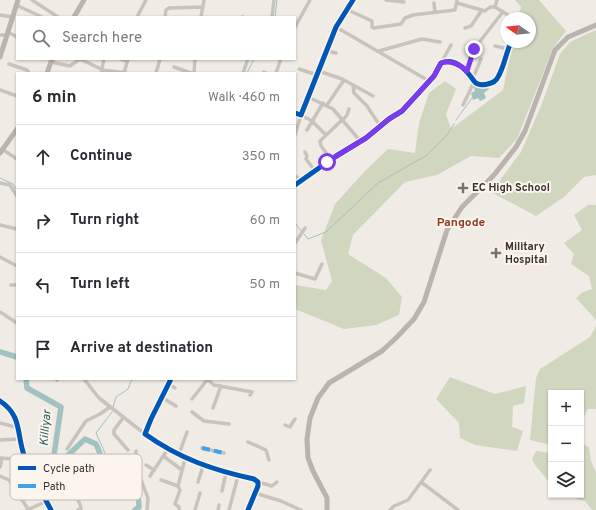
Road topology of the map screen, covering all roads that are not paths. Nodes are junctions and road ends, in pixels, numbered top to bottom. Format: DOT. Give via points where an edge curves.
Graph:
graph roads {
  1 [pos="32,0"];
  2 [pos="84,0"];
  3 [pos="146,0"];
  4 [pos="204,0"];
  5 [pos="274,0"];
  6 [pos="310,0"];
  7 [pos="353,0"];
  8 [pos="386,0"];
  9 [pos="497,0"];
  10 [pos="457,1"];
  11 [pos="17,2"];
  12 [pos="404,2"];
  13 [pos="434,3"];
  14 [pos="203,7"];
  15 [pos="494,7"];
  16 [pos="348,10"];
  17 [pos="482,10"];
  18 [pos="33,12"];
  19 [pos="435,12"];
  20 [pos="501,12"];
  21 [pos="0,15"];
  22 [pos="31,16"];
  23 [pos="40,16"];
  24 [pos="56,16"];
  25 [pos="75,16"];
  26 [pos="138,16"];
  27 [pos="164,16"];
  28 [pos="201,16"];
  29 [pos="272,16"];
  30 [pos="500,16"];
  31 [pos="13,17"];
  32 [pos="296,25"];
  33 [pos="596,25"];
  34 [pos="336,27"];
  35 [pos="465,28"];
  36 [pos="7,34"];
  37 [pos="0,35"];
  38 [pos="16,37"];
  39 [pos="440,42"];
  40 [pos="451,45"];
  41 [pos="495,46"];
  42 [pos="508,48"];
  43 [pos="327,51"];
  44 [pos="379,51"];
  45 [pos="507,51"];
  46 [pos="336,53"];
  47 [pos="0,57"];
  48 [pos="481,59"];
  49 [pos="52,60"];
  50 [pos="79,60"];
  51 [pos="82,60"];
  52 [pos="104,60"];
  53 [pos="127,60"];
  54 [pos="160,60"];
  55 [pos="195,60"];
  56 [pos="248,60"];
  57 [pos="281,60"];
  58 [pos="441,63"];
  59 [pos="9,64"];
  60 [pos="174,66"];
  61 [pos="299,69"];
  62 [pos="102,71"];
  63 [pos="467,71"];
  64 [pos="28,72"];
  65 [pos="47,72"];
  66 [pos="114,72"];
  67 [pos="125,72"];
  68 [pos="156,72"];
  69 [pos="189,72"];
  70 [pos="192,72"];
  71 [pos="242,72"];
  72 [pos="276,72"];
  73 [pos="318,73"];
  74 [pos="342,79"];
  75 [pos="474,80"];
  76 [pos="429,81"];
  77 [pos="353,85"];
  78 [pos="0,90"];
  79 [pos="16,96"];
  80 [pos="373,96"];
  81 [pos="308,97"];
  82 [pos="323,103"];
  83 [pos="327,105"];
  84 [pos="464,105"];
  85 [pos="349,108"];
  86 [pos="296,113"];
  87 [pos="301,115"];
  88 [pos="342,120"];
  89 [pos="312,122"];
  90 [pos="380,126"];
  91 [pos="16,130"];
  92 [pos="307,130"];
  93 [pos="296,132"];
  94 [pos="326,135"];
  95 [pos="361,142"];
  96 [pos="1,151"];
  97 [pos="305,152"];
  98 [pos="16,158"];
  99 [pos="331,159"];
  100 [pos="315,171"];
  101 [pos="296,177"];
  102 [pos="302,181"];
  103 [pos="0,183"];
  104 [pos="296,184"];
  105 [pos="16,194"];
  106 [pos="0,225"];
  107 [pos="306,228"];
  108 [pos="16,229"];
  109 [pos="296,242"];
  110 [pos="0,257"];
  111 [pos="322,264"];
  112 [pos="16,265"];
  113 [pos="296,273"];
  114 [pos="11,285"];
  115 [pos="16,285"];
  116 [pos="0,312"];
  117 [pos="16,322"];
  118 [pos="85,380"];
  119 [pos="171,380"];
  120 [pos="206,380"];
  121 [pos="208,380"];
  122 [pos="169,384"];
  123 [pos="221,386"];
  124 [pos="175,388"];
  125 [pos="250,395"];
  126 [pos="163,398"];
  127 [pos="192,399"];
  128 [pos="0,401"];
  129 [pos="176,406"];
  130 [pos="110,407"];
  131 [pos="213,408"];
  132 [pos="192,412"];
  133 [pos="123,418"];
  134 [pos="295,419"];
  135 [pos="0,423"];
  136 [pos="228,424"];
  137 [pos="285,425"];
  138 [pos="19,428"];
  139 [pos="187,432"];
  140 [pos="145,434"];
  141 [pos="0,440"];
  142 [pos="19,440"];
  143 [pos="248,442"];
  144 [pos="202,448"];
  145 [pos="67,449"];
  146 [pos="168,449"];
  147 [pos="128,450"];
  148 [pos="136,451"];
  149 [pos="224,453"];
  150 [pos="23,454"];
  151 [pos="136,454"];
  152 [pos="179,454"];
  153 [pos="163,456"];
  154 [pos="1,458"];
  155 [pos="186,459"];
  156 [pos="269,460"];
  157 [pos="146,465"];
  158 [pos="203,466"];
  159 [pos="0,467"];
  160 [pos="154,470"];
  161 [pos="182,470"];
  162 [pos="430,470"];
  163 [pos="226,473"];
  164 [pos="0,476"];
  165 [pos="150,476"];
  166 [pos="238,476"];
  167 [pos="161,480"];
  168 [pos="10,482"];
  169 [pos="142,482"];
  170 [pos="198,482"];
  171 [pos="258,482"];
  172 [pos="277,482"];
  173 [pos="421,482"];
  174 [pos="178,486"];
  175 [pos="222,492"];
  176 [pos="200,493"];
  177 [pos="255,493"];
  178 [pos="22,500"];
  179 [pos="77,500"];
  180 [pos="47,501"];
  181 [pos="219,505"];
  182 [pos="28,510"];
  183 [pos="51,510"];
  184 [pos="78,510"];
  185 [pos="147,510"];
  186 [pos="179,510"];
  187 [pos="195,510"];
  188 [pos="218,510"];
  189 [pos="229,510"];
  190 [pos="248,510"];
  191 [pos="301,510"];
  192 [pos="327,510"];
  193 [pos="390,510"];
  194 [pos="458,510"];
  1 -- 24 [label="street"];
  2 -- 25 [label="main road"];
  3 -- 26 [label="street"];
  4 -- 14 [label="street"];
  5 -- 29 [label="street"];
  6 -- 32 [label="street"];
  7 -- 16 [label="street"];
  8 -- 12 [label="street"];
  9 -- 15 [label="street"];
  10 -- 17 [label="street"];
  10 -- 19 [label="street" via="455,10"];
  11 -- 18 [label="street"];
  11 -- 31 [label="main road"];
  13 -- 19 [label="street"];
  14 -- 27 [label="street" via="169,8"];
  14 -- 28 [label="street"];
  15 -- 17 [label="street"];
  15 -- 20 [label="street"];
  16 -- 19 [label="street" via="372,21 372,28 401,24 408,16"];
  16 -- 34 [label="street"];
  17 -- 35 [label="street" via="471,26"];
  18 -- 22 [label="street"];
  18 -- 23 [label="street"];
  21 -- 31 [label="street"];
  30 -- 63 [label="street" via="474,49"];
  31 -- 36 [label="main road"];
  33 -- 192 [label="main road" via="568,37 555,50 525,131 516,147 494,175 462,207 447,230 424,302 414,319 382,350 330,383 318,398 310,418 308,458 327,498"];
  34 -- 43 [label="street"];
  34 -- 44 [label="street"];
  36 -- 37 [label="street"];
  36 -- 38 [label="street"];
  36 -- 47 [label="main road"];
  39 -- 44 [label="street" via="422,39"];
  40 -- 58 [label="street"];
  41 -- 45 [label="street"];
  42 -- 45 [label="street"];
  43 -- 46 [label="street"];
  43 -- 73 [label="street"];
  44 -- 76 [label="street"];
  45 -- 75 [label="street" via="498,79 487,85"];
  48 -- 75 [label="street"];
  49 -- 50 [label="street" via="70,66"];
  49 -- 65 [label="main road"];
  51 -- 62 [label="street"];
  52 -- 62 [label="street"];
  53 -- 67 [label="street"];
  54 -- 68 [label="street"];
  55 -- 70 [label="street"];
  56 -- 71 [label="street"];
  57 -- 72 [label="street"];
  58 -- 63 [label="street" via="452,62"];
  58 -- 76 [label="street"];
  59 -- 64 [label="street"];
  60 -- 69 [label="street"];
  61 -- 73 [label="street"];
  62 -- 66 [label="street"];
  63 -- 75 [label="street"];
  73 -- 74 [label="street"];
  73 -- 81 [label="street"];
  75 -- 84 [label="street"];
  76 -- 90 [label="street" via="402,111"];
  77 -- 80 [label="street"];
  77 -- 83 [label="street" via="344,80"];
  77 -- 90 [label="street" via="354,93 367,106"];
  78 -- 79 [label="street"];
  81 -- 82 [label="street"];
  81 -- 87 [label="street"];
  82 -- 83 [label="street"];
  82 -- 89 [label="street"];
  83 -- 88 [label="street"];
  85 -- 88 [label="street"];
  86 -- 87 [label="street"];
  87 -- 89 [label="street"];
  87 -- 93 [label="street"];
  88 -- 94 [label="street"];
  88 -- 95 [label="street"];
  89 -- 92 [label="street"];
  89 -- 94 [label="street"];
  90 -- 95 [label="street"];
  91 -- 96 [label="main road"];
  94 -- 99 [label="street" via="320,145"];
  95 -- 99 [label="street"];
  96 -- 98 [label="street"];
  97 -- 100 [label="street" via="306,160"];
  99 -- 100 [label="street"];
  100 -- 102 [label="street"];
  101 -- 102 [label="street"];
  102 -- 104 [label="street"];
  103 -- 105 [label="street" via="10,185"];
  106 -- 108 [label="street"];
  107 -- 109 [label="street"];
  110 -- 112 [label="street"];
  111 -- 113 [label="street" via="316,279"];
  114 -- 115 [label="street"];
  116 -- 117 [label="street"];
  118 -- 130 [label="street"];
  119 -- 122 [label="street"];
  120 -- 127 [label="street"];
  121 -- 123 [label="street" via="214,385"];
  122 -- 124 [label="street"];
  122 -- 126 [label="street"];
  123 -- 125 [label="street" via="252,392"];
  123 -- 131 [label="street"];
  126 -- 129 [label="street"];
  126 -- 140 [label="street"];
  128 -- 138 [label="main road" via="9,407"];
  130 -- 133 [label="street"];
  130 -- 145 [label="street" via="86,421"];
  132 -- 136 [label="street" via="204,421"];
  133 -- 140 [label="street"];
  133 -- 147 [label="street" via="114,434"];
  134 -- 137 [label="street" via="290,427"];
  135 -- 138 [label="street"];
  138 -- 142 [label="main road"];
  139 -- 152 [label="street"];
  140 -- 146 [label="street"];
  141 -- 142 [label="street"];
  142 -- 150 [label="main road"];
  143 -- 156 [label="street" via="266,450"];
  144 -- 149 [label="street"];
  146 -- 152 [label="street"];
  146 -- 153 [label="street"];
  148 -- 151 [label="street"];
  152 -- 155 [label="street"];
  153 -- 160 [label="street"];
  153 -- 161 [label="street"];
  154 -- 159 [label="street"];
  155 -- 158 [label="street"];
  155 -- 161 [label="street"];
  157 -- 160 [label="street"];
  158 -- 163 [label="street"];
  158 -- 170 [label="street"];
  160 -- 165 [label="street"];
  161 -- 174 [label="street"];
  162 -- 173 [label="street"];
  163 -- 166 [label="street"];
  163 -- 175 [label="street"];
  164 -- 168 [label="street"];
  166 -- 171 [label="street"];
  166 -- 189 [label="street"];
  167 -- 174 [label="street"];
  169 -- 185 [label="street" via="148,498"];
  171 -- 172 [label="street" via="272,486"];
  171 -- 177 [label="street"];
  173 -- 193 [label="street" via="408,500"];
  173 -- 194 [label="street"];
  174 -- 186 [label="street" via="180,490 175,505"];
  176 -- 187 [label="street"];
  177 -- 190 [label="street"];
  177 -- 191 [label="street"];
  178 -- 182 [label="street"];
  179 -- 184 [label="street" via="80,504"];
  180 -- 182 [label="street"];
  180 -- 183 [label="main road"];
  181 -- 188 [label="street"];
}
